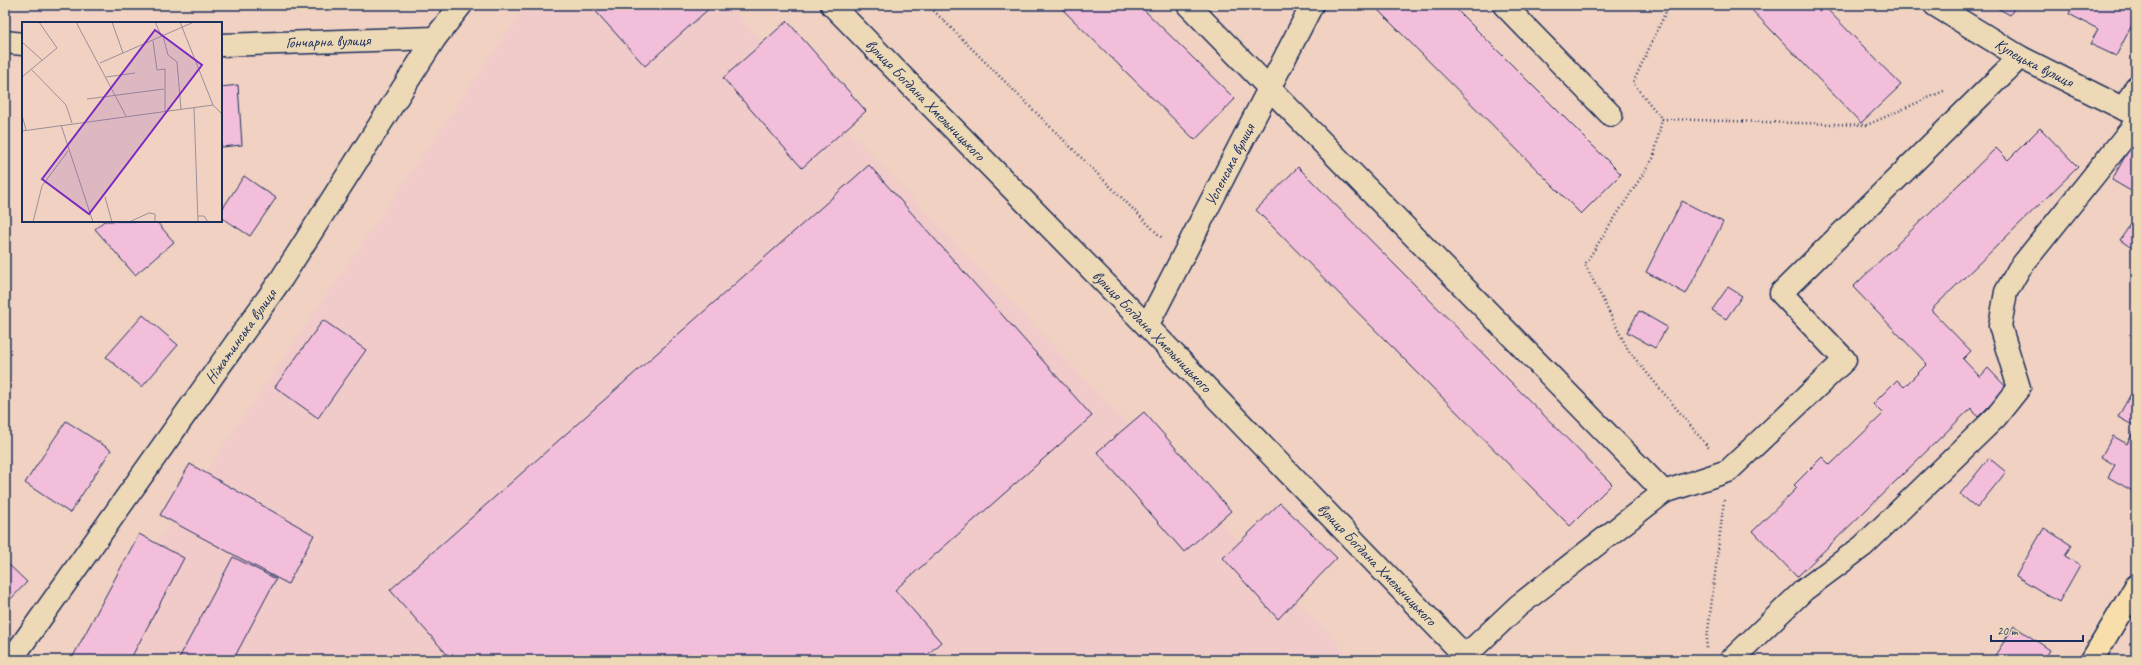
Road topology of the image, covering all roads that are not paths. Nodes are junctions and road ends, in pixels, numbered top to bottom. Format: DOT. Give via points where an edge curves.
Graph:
graph roads {
  1 [pos="461,5"];
  2 [pos="832,5"];
  3 [pos="1188,5"];
  4 [pos="1312,5"];
  5 [pos="1504,5"];
  6 [pos="1935,5"];
  7 [pos="435,38"];
  8 [pos="5,42"];
  9 [pos="22,44"];
  10 [pos="222,45"];
  11 [pos="2020,57"];
  12 [pos="2136,87"];
  13 [pos="1271,88"];
  14 [pos="1611,115"];
  15 [pos="2132,115"];
  16 [pos="1147,326"];
  17 [pos="1664,492"];
  18 [pos="2136,586"];
  19 [pos="1467,658"];
  20 [pos="11,660"];
  21 [pos="1731,660"];
  22 [pos="2092,660"];
  1 -- 7 [label="street, Ніжатинська вулиця"];
  2 -- 16 [label="street, вулиця Богдана Хмельницького"];
  3 -- 13 [label="street"];
  4 -- 13 [label="street, Успенська вулиця"];
  5 -- 14 [label="street"];
  6 -- 11 [label="street, Купецька вулиця"];
  7 -- 10 [label="street, Гончарна вулиця"];
  7 -- 20 [label="street, Ніжатинська вулиця" via="282,278"];
  8 -- 9 [label="street"];
  11 -- 15 [label="street, Купецька вулиця"];
  11 -- 17 [label="street" via="1782,293 1845,360 1728,472"];
  12 -- 15 [label="street"];
  13 -- 16 [label="street, Успенська вулиця"];
  13 -- 17 [label="street"];
  15 -- 21 [label="street" via="2019,269 2006,292 2000,326 2019,388 1996,417 1862,546 1804,590"];
  16 -- 19 [label="street, вулиця Богдана Хмельницького"];
  17 -- 19 [label="street" via="1518,606"];
  18 -- 22 [label="main road"];
}
